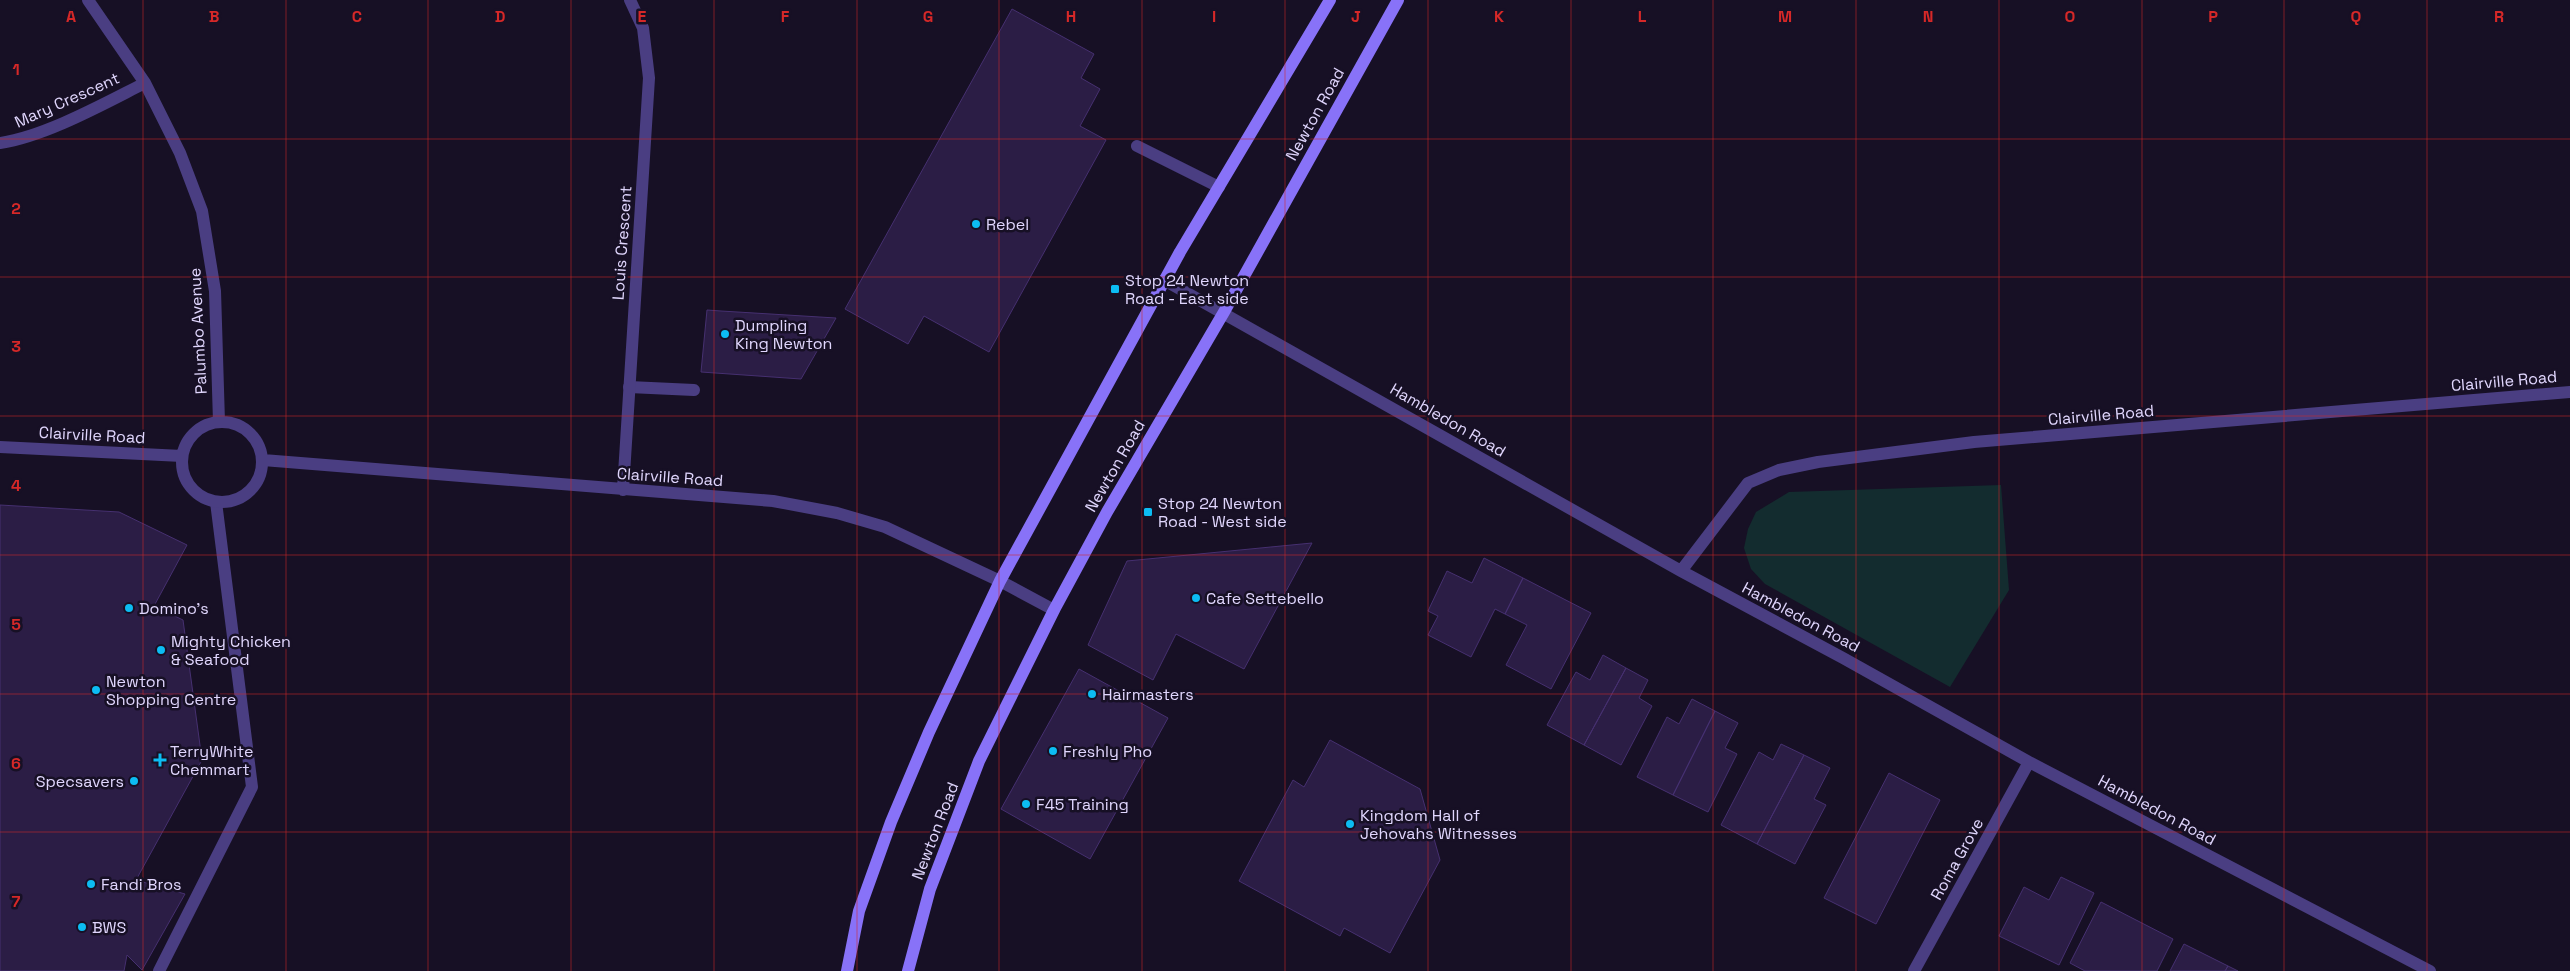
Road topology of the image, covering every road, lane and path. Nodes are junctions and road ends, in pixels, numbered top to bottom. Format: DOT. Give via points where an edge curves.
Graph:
graph roads {
  1 [pos="88,0"];
  2 [pos="630,0"];
  3 [pos="1330,0"];
  4 [pos="1398,0"];
  5 [pos="145,83"];
  6 [pos="0,143"];
  7 [pos="1138,146"];
  8 [pos="1219,187"];
  9 [pos="1164,280"];
  10 [pos="1224,312"];
  11 [pos="629,387"];
  12 [pos="694,390"];
  13 [pos="2570,392"];
  14 [pos="219,422"];
  15 [pos="0,447"];
  16 [pos="182,456"];
  17 [pos="263,460"];
  18 [pos="623,490"];
  19 [pos="216,502"];
  20 [pos="1681,571"];
  21 [pos="1000,581"];
  22 [pos="1054,610"];
  23 [pos="2029,762"];
  24 [pos="159,971"];
  25 [pos="847,971"];
  26 [pos="908,971"];
  27 [pos="1914,971"];
  28 [pos="2430,971"];
  1 -- 5 [label="street, Palumbo Avenue"];
  2 -- 11 [label="street, Louis Crescent" via="643,28 648,78"];
  3 -- 8 [label="main road"];
  4 -- 10 [label="main road, Newton Road"];
  5 -- 6 [label="street, Mary Crescent" via="26,137"];
  5 -- 14 [label="street, Palumbo Avenue" via="180,152 202,211 215,291"];
  7 -- 8 [label="street"];
  8 -- 9 [label="main road"];
  9 -- 10 [label="street, Hambledon Road"];
  9 -- 21 [label="main road"];
  10 -- 20 [label="street, Hambledon Road"];
  10 -- 22 [label="main road, Newton Road" via="1107,512"];
  11 -- 12 [label="street"];
  11 -- 18 [label="street, Louis Crescent"];
  13 -- 20 [label="street, Clairville Road" via="1974,442 1818,462 1779,470 1748,484"];
  14 -- 16 [label="street" via="199,428 187,440"];
  14 -- 17 [label="street" via="244,428 258,443"];
  15 -- 16 [label="street, Clairville Road"];
  16 -- 19 [label="street" via="182,471 190,488"];
  17 -- 18 [label="street, Clairville Road"];
  17 -- 19 [label="street" via="256,483 246,494 231,501"];
  18 -- 21 [label="street, Clairville Road" via="773,501 837,514 885,527"];
  19 -- 24 [label="street" via="252,787"];
  20 -- 23 [label="street, Hambledon Road"];
  21 -- 22 [label="street, Clairville Road"];
  21 -- 25 [label="main road" via="891,822 858,911"];
  22 -- 26 [label="main road, Newton Road" via="978,761 930,889"];
  23 -- 27 [label="street, Roma Grove"];
  23 -- 28 [label="street, Hambledon Road"];
}
